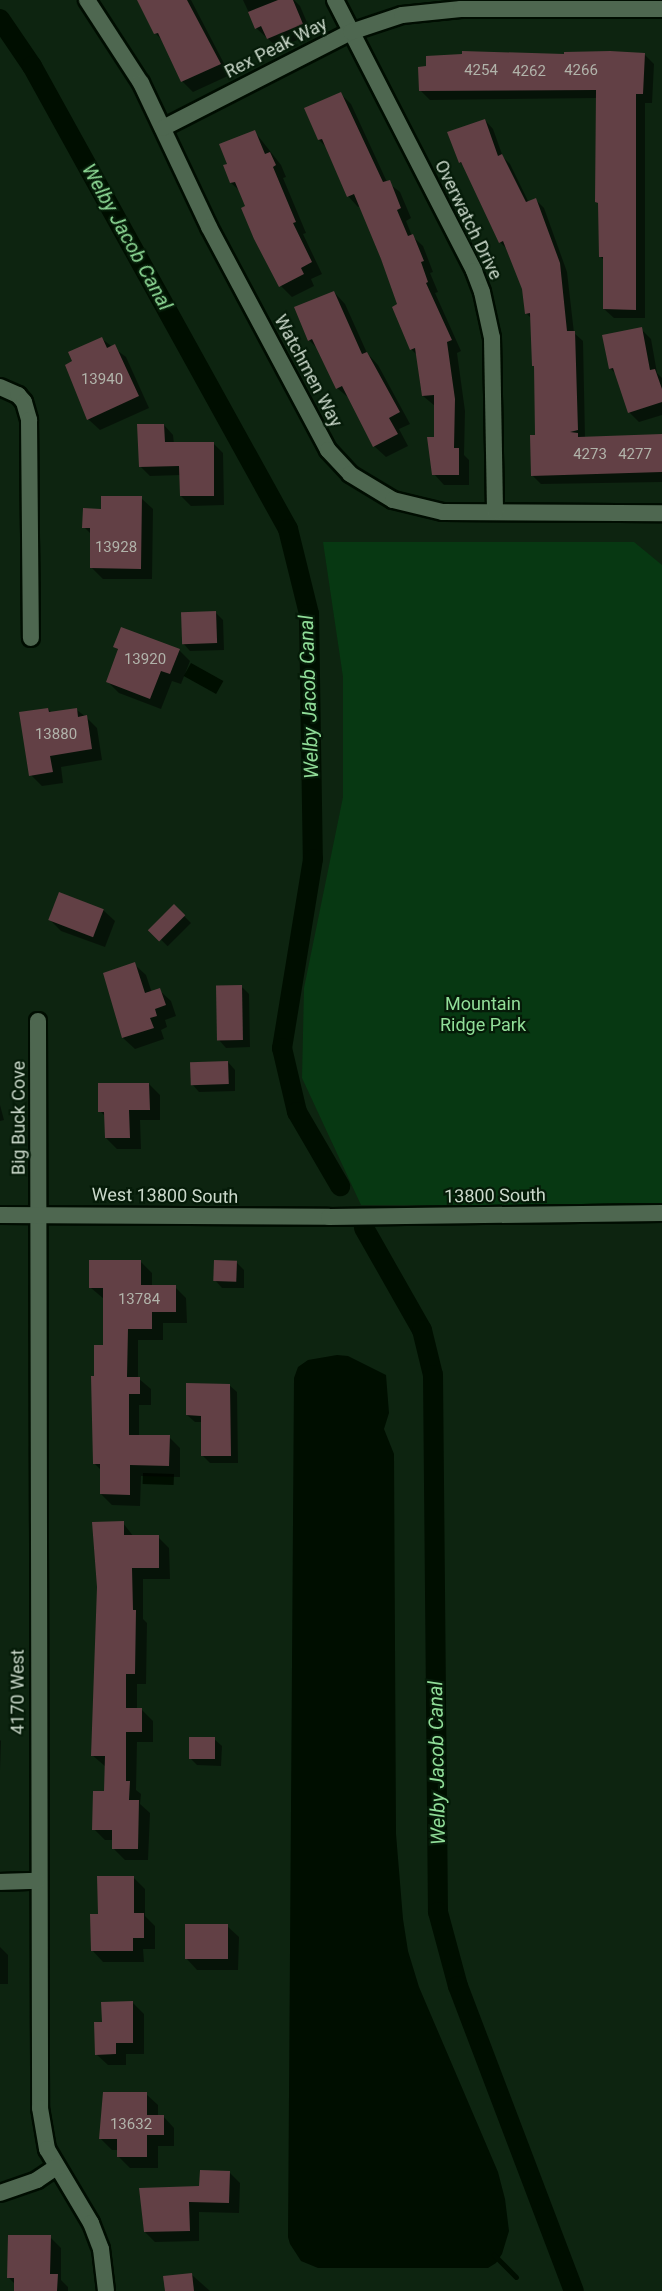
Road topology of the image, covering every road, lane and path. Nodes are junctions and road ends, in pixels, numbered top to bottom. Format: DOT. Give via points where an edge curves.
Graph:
graph roads {
  1 [pos="87,0"];
  2 [pos="335,0"];
  3 [pos="662,9"];
  4 [pos="351,32"];
  5 [pos="163,128"];
  6 [pos="0,387"];
  7 [pos="495,512"];
  8 [pos="662,513"];
  9 [pos="31,638"];
  10 [pos="38,1021"];
  11 [pos="662,1213"];
  12 [pos="0,1215"];
  13 [pos="38,1215"];
  14 [pos="329,1217"];
  15 [pos="37,1881"];
  16 [pos="0,1882"];
  17 [pos="56,2167"];
  18 [pos="0,2193"];
  19 [pos="106,2291"];
  1 -- 5 [label="street, Watchmen Way" via="124,54"];
  2 -- 4 [label="street, Overwatch Drive"];
  3 -- 4 [label="street, Rex Peak Way" via="441,10 402,15"];
  4 -- 5 [label="street, Rex Peak Way"];
  4 -- 7 [label="street, Overwatch Drive" via="482,292 492,338"];
  5 -- 7 [label="street, Watchmen Way" via="213,235 328,450 339,463 378,493 409,506 443,512"];
  6 -- 9 [label="street" via="18,395 29,420"];
  7 -- 8 [label="street, Watchmen Way"];
  10 -- 13 [label="street, Big Buck Cove"];
  11 -- 14 [label="street, 13800 South"];
  12 -- 13 [label="street, West 13800 South"];
  13 -- 14 [label="street, West 13800 South"];
  13 -- 15 [label="street, 4170 West"];
  15 -- 16 [label="street"];
  15 -- 17 [label="street, 4170 West" via="40,2108 47,2149"];
  17 -- 18 [label="street" via="37,2180"];
  17 -- 19 [label="street, 4170 West" via="91,2223 100,2249"];
}
